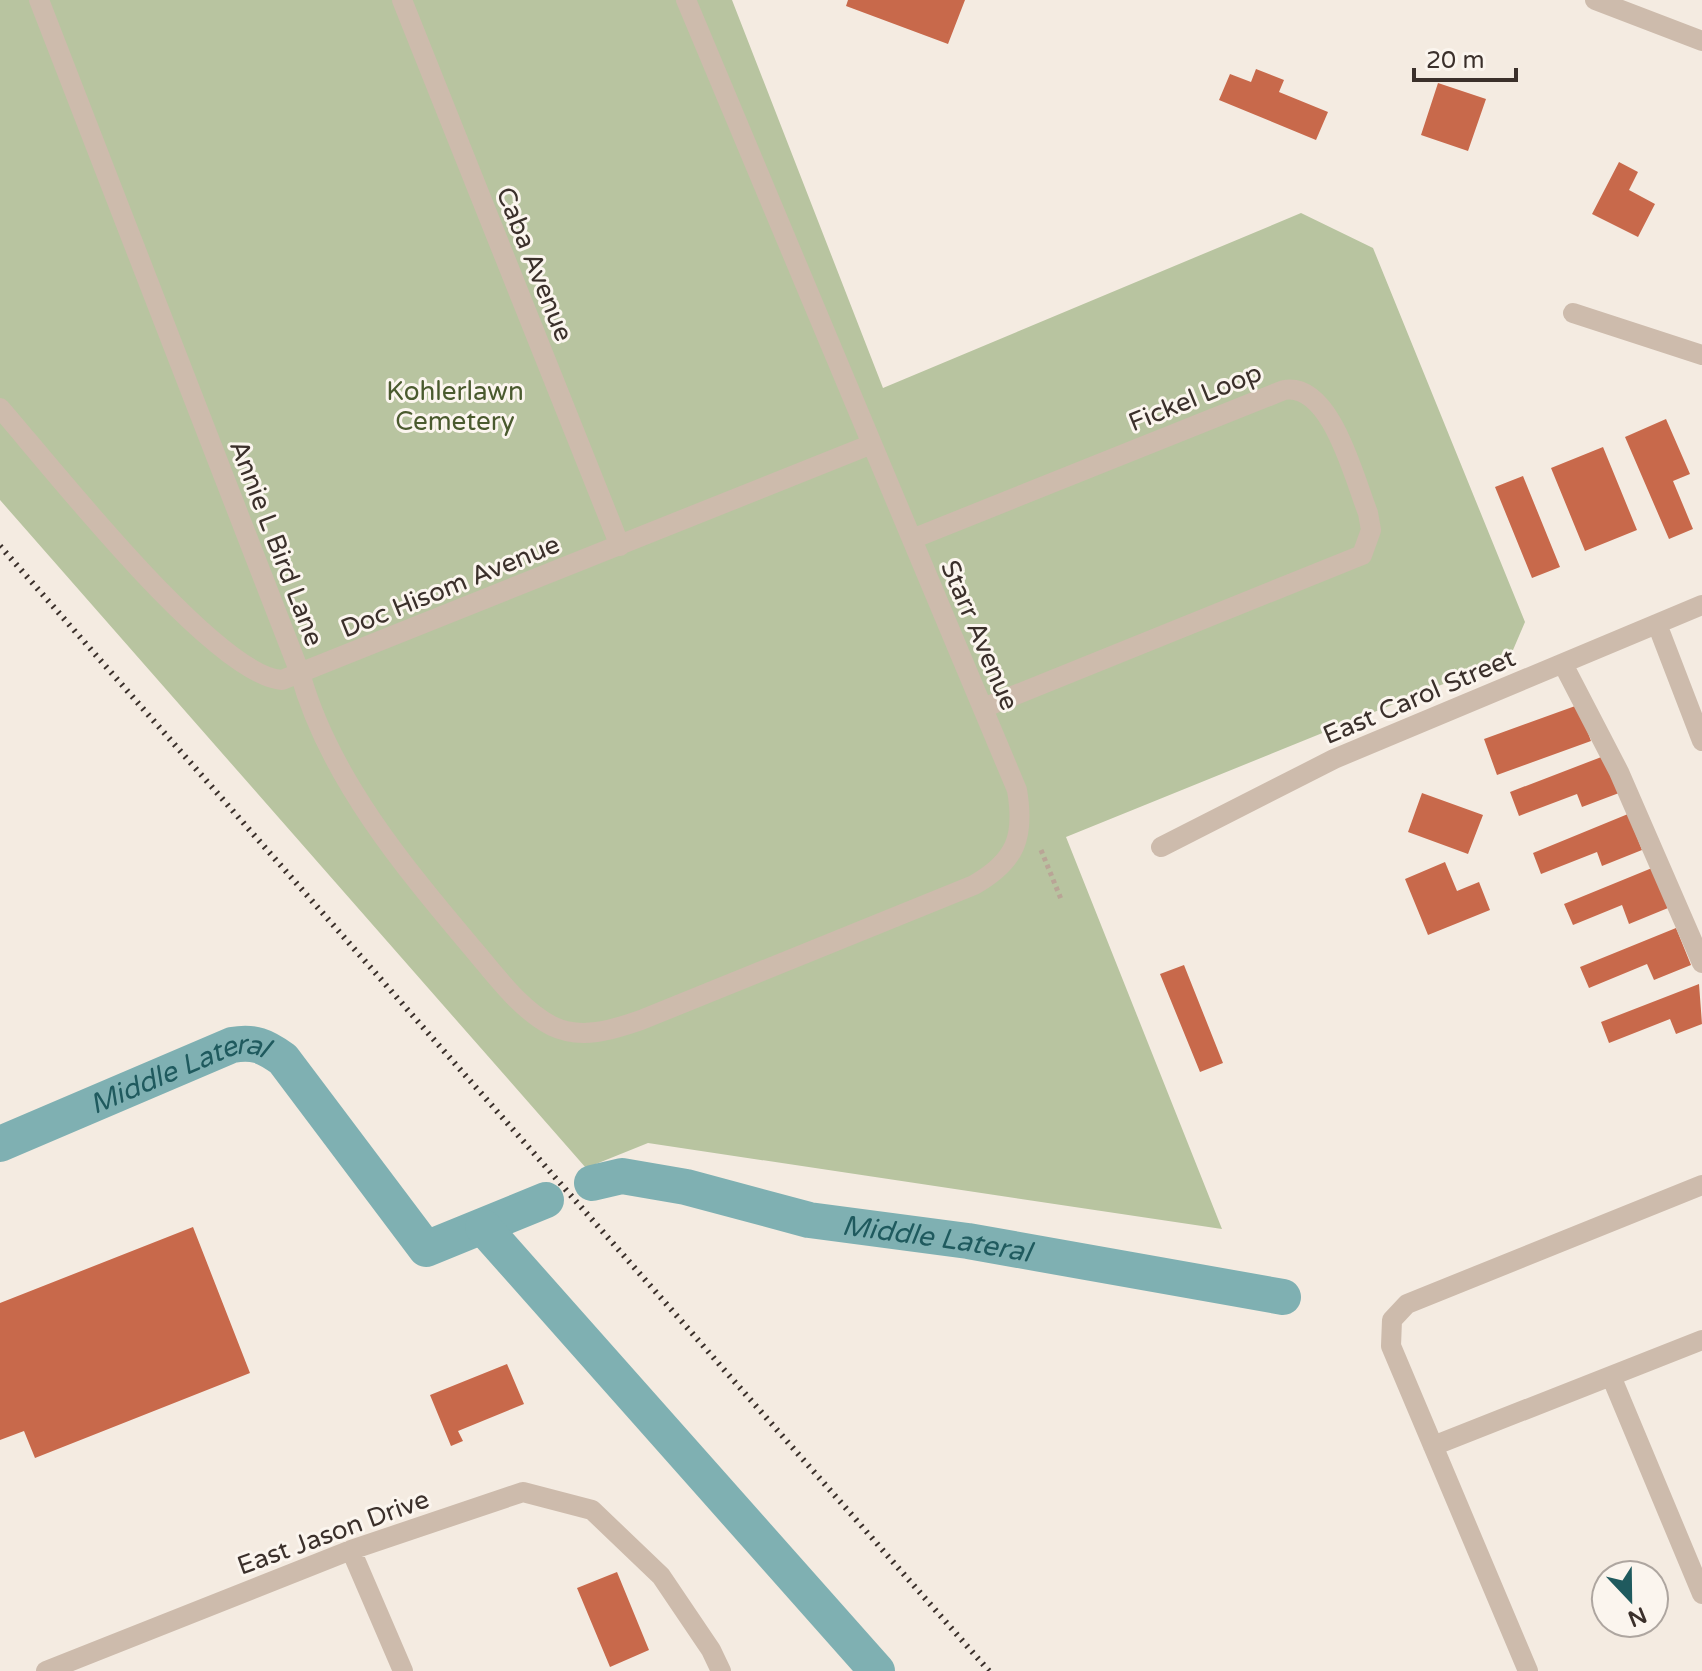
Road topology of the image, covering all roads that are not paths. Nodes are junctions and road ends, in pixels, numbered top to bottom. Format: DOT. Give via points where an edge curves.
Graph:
graph roads {
  1 [pos="39,0"];
  2 [pos="402,0"];
  3 [pos="686,0"];
  4 [pos="1595,0"];
  5 [pos="1702,41"];
  6 [pos="1573,313"];
  7 [pos="1702,355"];
  8 [pos="0,408"];
  9 [pos="872,444"];
  10 [pos="912,539"];
  11 [pos="620,546"];
  12 [pos="1702,605"];
  13 [pos="1657,624"];
  14 [pos="1563,664"];
  15 [pos="300,673"];
  16 [pos="983,708"];
  17 [pos="1702,741"];
  18 [pos="1021,826"];
  19 [pos="1161,847"];
  20 [pos="1702,963"];
  21 [pos="1702,1185"];
  22 [pos="1702,1340"];
  23 [pos="1611,1376"];
  24 [pos="1433,1446"];
  25 [pos="351,1550"];
  26 [pos="1702,1594"];
  27 [pos="92,1663"];
  28 [pos="46,1671"];
  29 [pos="403,1671"];
  30 [pos="721,1671"];
  31 [pos="1528,1671"];
  1 -- 15 [label="street, Annie L Bird Lane"];
  2 -- 11 [label="street, Caba Avenue"];
  3 -- 9 [label="street, Starr Avenue"];
  4 -- 5 [label="street"];
  6 -- 7 [label="street"];
  8 -- 15 [label="street, Doc Hisom Avenue" via="187,620 270,679"];
  9 -- 10 [label="street, Starr Avenue"];
  9 -- 11 [label="street, Doc Hisom Avenue"];
  10 -- 16 [label="street, Starr Avenue"];
  10 -- 16 [label="street, Fickel Loop" via="1284,390 1305,391 1327,412 1368,513 1371,530 1362,555"];
  11 -- 15 [label="street, Doc Hisom Avenue"];
  12 -- 13 [label="street, East Carol Street"];
  13 -- 14 [label="street, East Carol Street"];
  13 -- 17 [label="street"];
  14 -- 19 [label="street, East Carol Street" via="1334,759"];
  14 -- 20 [label="street" via="1619,772"];
  15 -- 18 [label="street, Annie L Bird Lane" via="309,707 333,756 432,900 533,1014 575,1033 596,1033 641,1020 974,885 1009,858"];
  16 -- 18 [label="street, Starr Avenue" via="1017,790"];
  21 -- 24 [label="street" via="1407,1304 1392,1320 1391,1346"];
  22 -- 23 [label="street"];
  23 -- 24 [label="street"];
  23 -- 26 [label="street"];
  24 -- 31 [label="street"];
  25 -- 27 [label="street, East Jason Drive"];
  25 -- 29 [label="street"];
  25 -- 30 [label="street, East Jason Drive" via="523,1492 592,1510 661,1576"];
  27 -- 28 [label="street, East Jason Drive"];
}
